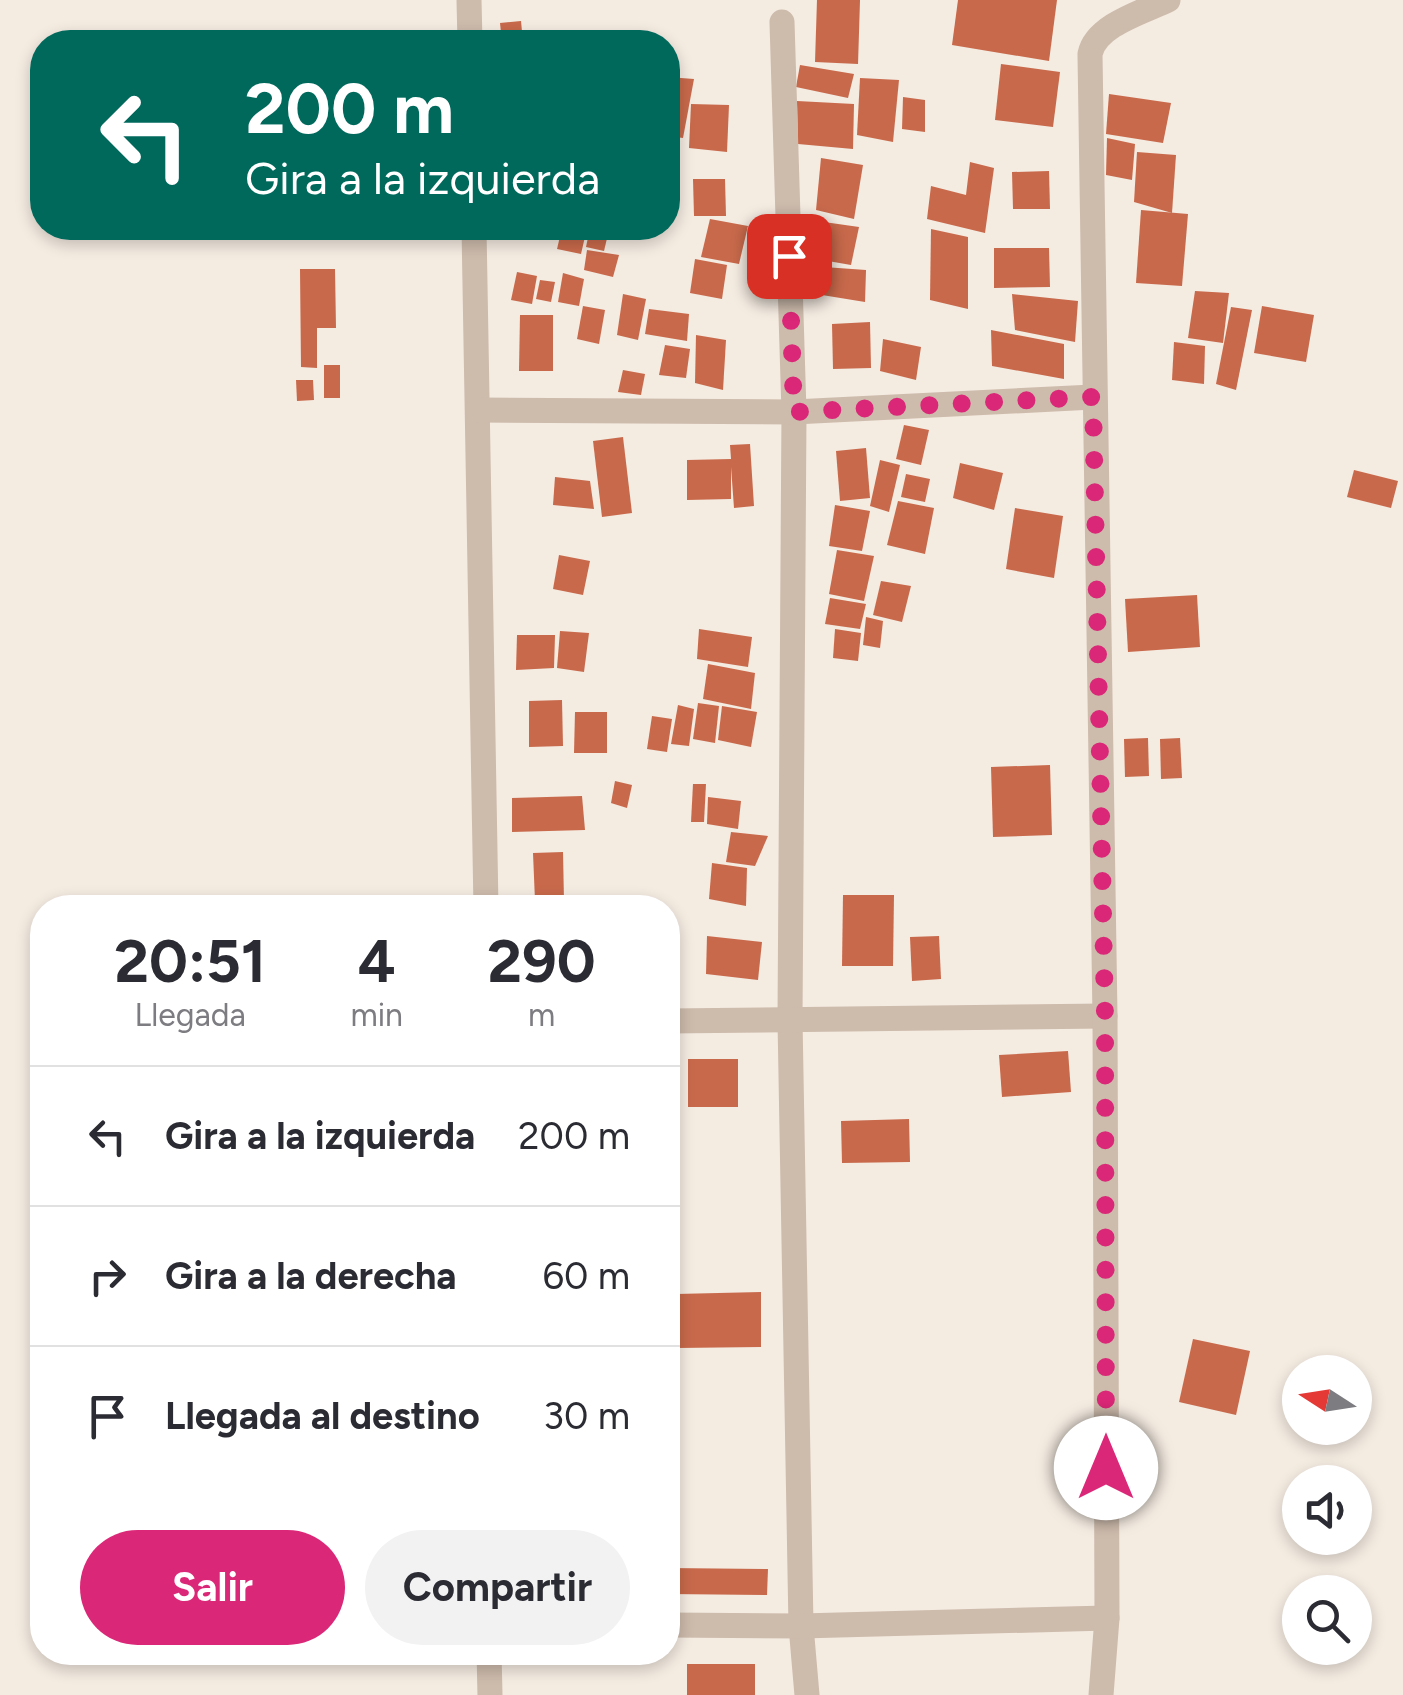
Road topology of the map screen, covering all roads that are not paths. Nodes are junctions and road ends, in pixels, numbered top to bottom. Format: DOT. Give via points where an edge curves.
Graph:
graph roads {
  1 [pos="470,0"];
  2 [pos="1168,0"];
  3 [pos="782,22"];
  4 [pos="470,30"];
  5 [pos="474,240"];
  6 [pos="1093,397"];
  7 [pos="478,410"];
  8 [pos="794,412"];
  9 [pos="486,895"];
  10 [pos="1105,1016"];
  11 [pos="790,1020"];
  12 [pos="680,1021"];
  13 [pos="1107,1618"];
  14 [pos="680,1625"];
  15 [pos="801,1626"];
  16 [pos="489,1665"];
  17 [pos="490,1695"];
  18 [pos="806,1695"];
  19 [pos="1101,1695"];
  1 -- 4 [label="street"];
  2 -- 6 [label="street" via="1092,42"];
  3 -- 8 [label="street"];
  5 -- 7 [label="street"];
  6 -- 8 [label="street"];
  6 -- 10 [label="street"];
  7 -- 8 [label="street"];
  7 -- 9 [label="street"];
  8 -- 11 [label="street"];
  10 -- 11 [label="street"];
  10 -- 13 [label="street"];
  11 -- 12 [label="street"];
  11 -- 15 [label="street"];
  13 -- 15 [label="street"];
  13 -- 19 [label="street"];
  14 -- 15 [label="street"];
  15 -- 18 [label="street"];
  16 -- 17 [label="street"];
}
